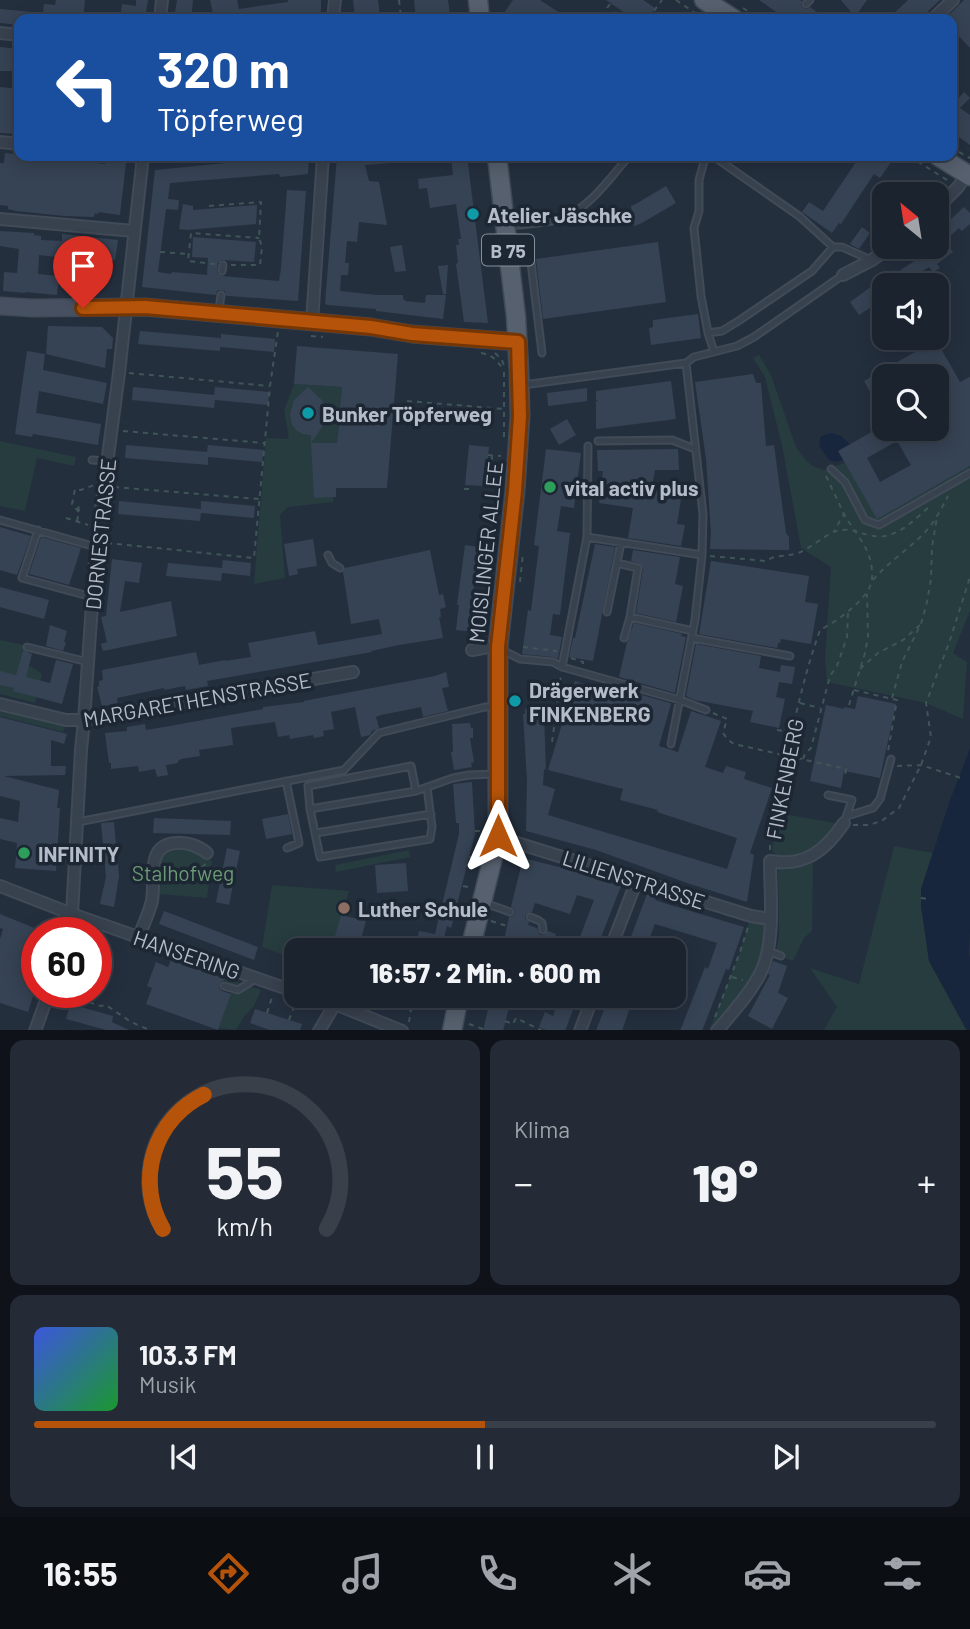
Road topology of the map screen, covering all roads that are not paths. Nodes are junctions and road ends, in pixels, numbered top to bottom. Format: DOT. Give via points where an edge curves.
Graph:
graph roads {
  1 [pos="704,0"];
  2 [pos="953,0"];
  3 [pos="737,13"];
  4 [pos="938,14"];
  5 [pos="142,161"];
  6 [pos="323,161"];
  7 [pos="498,161"];
  8 [pos="625,161"];
  9 [pos="720,161"];
  10 [pos="704,162"];
  11 [pos="937,164"];
  12 [pos="969,170"];
  13 [pos="949,196"];
  14 [pos="0,219"];
  15 [pos="505,226"];
  16 [pos="134,232"];
  17 [pos="833,247"];
  18 [pos="508,248"];
  19 [pos="872,260"];
  20 [pos="843,275"];
  21 [pos="221,295"];
  22 [pos="0,306"];
  23 [pos="126,307"];
  24 [pos="219,313"];
  25 [pos="312,321"];
  26 [pos="708,333"];
  27 [pos="518,342"];
  28 [pos="715,352"];
  29 [pos="542,353"];
  30 [pos="686,363"];
  31 [pos="520,386"];
  32 [pos="598,441"];
  33 [pos="588,446"];
  34 [pos="695,449"];
  35 [pos="92,460"];
  36 [pos="107,461"];
  37 [pos="827,469"];
  38 [pos="970,473"];
  39 [pos="0,520"];
  40 [pos="38,530"];
  41 [pos="587,537"];
  42 [pos="621,543"];
  43 [pos="96,545"];
  44 [pos="328,555"];
  45 [pos="702,555"];
  46 [pos="617,563"];
  47 [pos="340,568"];
  48 [pos="92,597"];
  49 [pos="607,612"];
  50 [pos="630,617"];
  51 [pos="693,631"];
  52 [pos="624,638"];
  53 [pos="692,638"];
  54 [pos="27,647"];
  55 [pos="498,647"];
  56 [pos="472,650"];
  57 [pos="790,656"];
  58 [pos="88,662"];
  59 [pos="562,667"];
  60 [pos="354,672"];
  61 [pos="680,700"];
  62 [pos="0,704"];
  63 [pos="497,707"];
  64 [pos="706,710"];
  65 [pos="84,720"];
  66 [pos="671,744"];
  67 [pos="890,762"];
  68 [pos="498,774"];
  69 [pos="286,781"];
  70 [pos="426,788"];
  71 [pos="416,791"];
  72 [pos="828,795"];
  73 [pos="310,809"];
  74 [pos="431,814"];
  75 [pos="845,819"];
  76 [pos="78,821"];
  77 [pos="316,834"];
  78 [pos="491,834"];
  79 [pos="287,848"];
  80 [pos="208,857"];
  81 [pos="637,880"];
  82 [pos="0,886"];
  83 [pos="482,902"];
  84 [pos="510,912"];
  85 [pos="72,914"];
  86 [pos="71,917"];
  87 [pos="530,918"];
  88 [pos="770,919"];
  89 [pos="543,930"];
  90 [pos="139,937"];
  91 [pos="473,938"];
  92 [pos="615,938"];
  93 [pos="768,951"];
  94 [pos="781,956"];
  95 [pos="257,978"];
  96 [pos="224,986"];
  97 [pos="284,989"];
  98 [pos="46,1008"];
  99 [pos="333,1008"];
  100 [pos="345,1008"];
  101 [pos="459,1008"];
  102 [pos="589,1008"];
  103 [pos="715,1025"];
  104 [pos="460,1027"];
  105 [pos="35,1030"];
  106 [pos="320,1030"];
  107 [pos="400,1030"];
  108 [pos="580,1030"];
  1 -- 3 [label="main road"];
  2 -- 4 [label="street"];
  5 -- 16 [label="street, DORNESTRASSE"];
  6 -- 25 [label="street"];
  7 -- 15 [label="main road, MOISLINGER ALLEE / B 75"];
  8 -- 15 [label="lane" via="592,200 565,217"];
  9 -- 17 [label="lane" via="799,216"];
  10 -- 26 [label="lane" via="694,228"];
  11 -- 12 [label="main road"];
  12 -- 13 [label="street"];
  14 -- 16 [label="street"];
  15 -- 18 [label="main road, MOISLINGER ALLEE / B 75"];
  16 -- 23 [label="street, DORNESTRASSE"];
  17 -- 19 [label="lane"];
  17 -- 26 [label="lane" via="812,271 722,331"];
  18 -- 27 [label="main road, MOISLINGER ALLEE / B 75"];
  18 -- 29 [label="lane" via="529,246"];
  19 -- 20 [label="street"];
  20 -- 28 [label="lane" via="754,337"];
  21 -- 24 [label="lane"];
  22 -- 23 [label="main road"];
  23 -- 24 [label="main road"];
  23 -- 36 [label="street, DORNESTRASSE"];
  24 -- 25 [label="main road"];
  25 -- 27 [label="main road"];
  26 -- 28 [label="lane"];
  27 -- 31 [label="main road, MOISLINGER ALLEE / B 75"];
  28 -- 30 [label="lane"];
  30 -- 31 [label="lane"];
  30 -- 34 [label="lane"];
  31 -- 55 [label="main road, MOISLINGER ALLEE / B 75" via="515,491"];
  32 -- 34 [label="lane" via="672,440"];
  33 -- 41 [label="lane"];
  34 -- 45 [label="lane" via="703,514"];
  35 -- 36 [label="lane"];
  36 -- 43 [label="street, DORNESTRASSE"];
  37 -- 38 [label="lane" via="845,482 865,520 879,525"];
  39 -- 40 [label="lane"];
  40 -- 43 [label="lane"];
  40 -- 48 [label="lane" via="22,578"];
  41 -- 42 [label="lane"];
  41 -- 59 [label="lane"];
  42 -- 45 [label="lane"];
  42 -- 46 [label="lane"];
  43 -- 48 [label="street, DORNESTRASSE"];
  44 -- 47 [label="lane"];
  45 -- 51 [label="lane"];
  46 -- 49 [label="lane"];
  46 -- 50 [label="lane" via="638,568"];
  48 -- 58 [label="street, DORNESTRASSE"];
  50 -- 51 [label="lane"];
  50 -- 52 [label="lane"];
  51 -- 53 [label="lane"];
  53 -- 57 [label="lane"];
  53 -- 61 [label="lane"];
  54 -- 58 [label="lane"];
  55 -- 56 [label="street"];
  55 -- 59 [label="lane" via="520,659"];
  55 -- 63 [label="main road, MOISLINGER ALLEE / B 75"];
  58 -- 65 [label="street, DORNESTRASSE"];
  59 -- 61 [label="lane"];
  60 -- 65 [label="street, MARGARETHENSTRASSE"];
  61 -- 64 [label="lane"];
  61 -- 66 [label="lane"];
  62 -- 65 [label="street, MARGARETHENSTRASSE"];
  63 -- 68 [label="main road, MOISLINGER ALLEE / B 75"];
  63 -- 69 [label="lane" via="379,733 344,770"];
  65 -- 76 [label="street, DORNESTRASSE"];
  67 -- 75 [label="lane" via="873,808"];
  68 -- 70 [label="lane" via="453,778"];
  68 -- 78 [label="main road, MOISLINGER ALLEE / B 75"];
  69 -- 76 [label="lane"];
  69 -- 79 [label="lane" via="299,842"];
  70 -- 71 [label="lane"];
  70 -- 74 [label="lane"];
  71 -- 73 [label="lane"];
  71 -- 73 [label="lane" via="411,766 308,786"];
  72 -- 75 [label="lane" via="852,800"];
  73 -- 77 [label="lane"];
  74 -- 77 [label="lane"];
  74 -- 77 [label="lane" via="430,839 320,857"];
  75 -- 88 [label="street, FINKENBERG" via="832,840 801,862 770,861"];
  76 -- 85 [label="street, DORNESTRASSE"];
  78 -- 81 [label="street, LILIENSTRASSE"];
  78 -- 83 [label="main road, MOISLINGER ALLEE / B 75"];
  80 -- 90 [label="street" via="199,846 178,842 155,853 152,900"];
  81 -- 88 [label="street, LILIENSTRASSE"];
  81 -- 92 [label="street"];
  82 -- 85 [label="street, HANSERING"];
  83 -- 84 [label="lane"];
  83 -- 91 [label="main road, MOISLINGER ALLEE / B 75"];
  85 -- 86 [label="street, DORNESTRASSE"];
  85 -- 90 [label="street, HANSERING"];
  87 -- 89 [label="lane" via="542,923"];
  88 -- 93 [label="street, FINKENBERG"];
  90 -- 95 [label="street, HANSERING"];
  93 -- 94 [label="lane"];
  93 -- 103 [label="street, FINKENBERG" via="761,973 743,1000"];
  95 -- 96 [label="lane" via="238,990"];
  95 -- 97 [label="street, HANSERING"];
  98 -- 105 [label="street"];
  99 -- 106 [label="street"];
  100 -- 107 [label="street"];
  101 -- 104 [label="main road"];
  102 -- 108 [label="street"];
}
